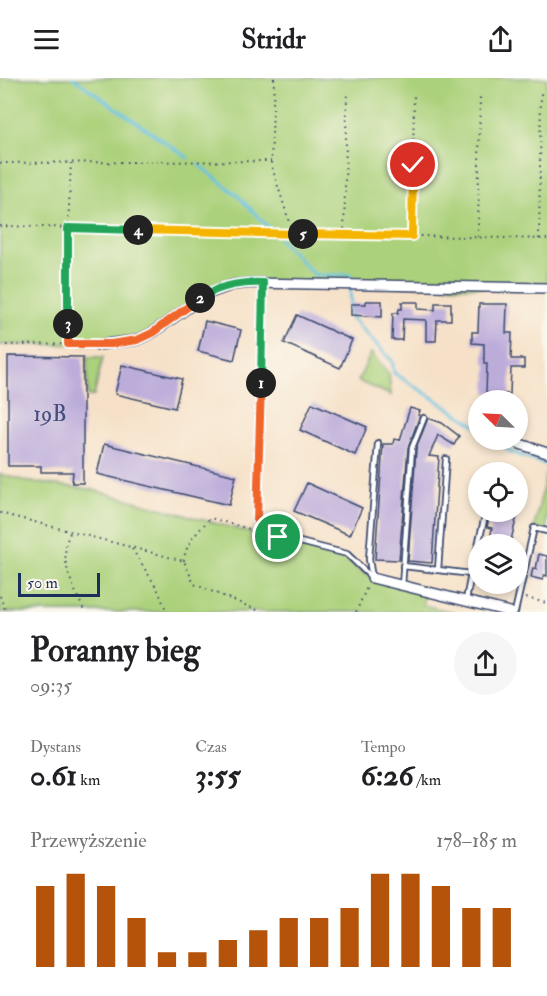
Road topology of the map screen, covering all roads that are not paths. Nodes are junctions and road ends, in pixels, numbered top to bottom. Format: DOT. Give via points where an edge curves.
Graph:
graph roads {
  1 [pos="263,283"];
  2 [pos="547,288"];
  3 [pos="98,345"];
  4 [pos="424,418"];
  5 [pos="378,443"];
  6 [pos="528,447"];
  7 [pos="547,453"];
  8 [pos="446,459"];
  9 [pos="547,531"];
  10 [pos="403,566"];
  11 [pos="438,570"];
  12 [pos="468,574"];
  13 [pos="372,578"];
  14 [pos="402,586"];
  15 [pos="468,588"];
  16 [pos="465,601"];
  17 [pos="512,612"];
  1 -- 2 [label="street"];
  1 -- 3 [label="street" via="218,289 137,340"];
  1 -- 13 [label="lane" via="257,521 269,534 347,554"];
  4 -- 10 [label="lane" via="412,448"];
  5 -- 13 [label="lane" via="369,559"];
  6 -- 7 [label="street"];
  8 -- 11 [label="lane"];
  9 -- 17 [label="lane" via="534,528"];
  10 -- 11 [label="lane"];
  10 -- 14 [label="lane"];
  11 -- 12 [label="lane"];
  13 -- 14 [label="street"];
  14 -- 16 [label="street"];
  15 -- 16 [label="lane"];
  16 -- 17 [label="street"];
}
